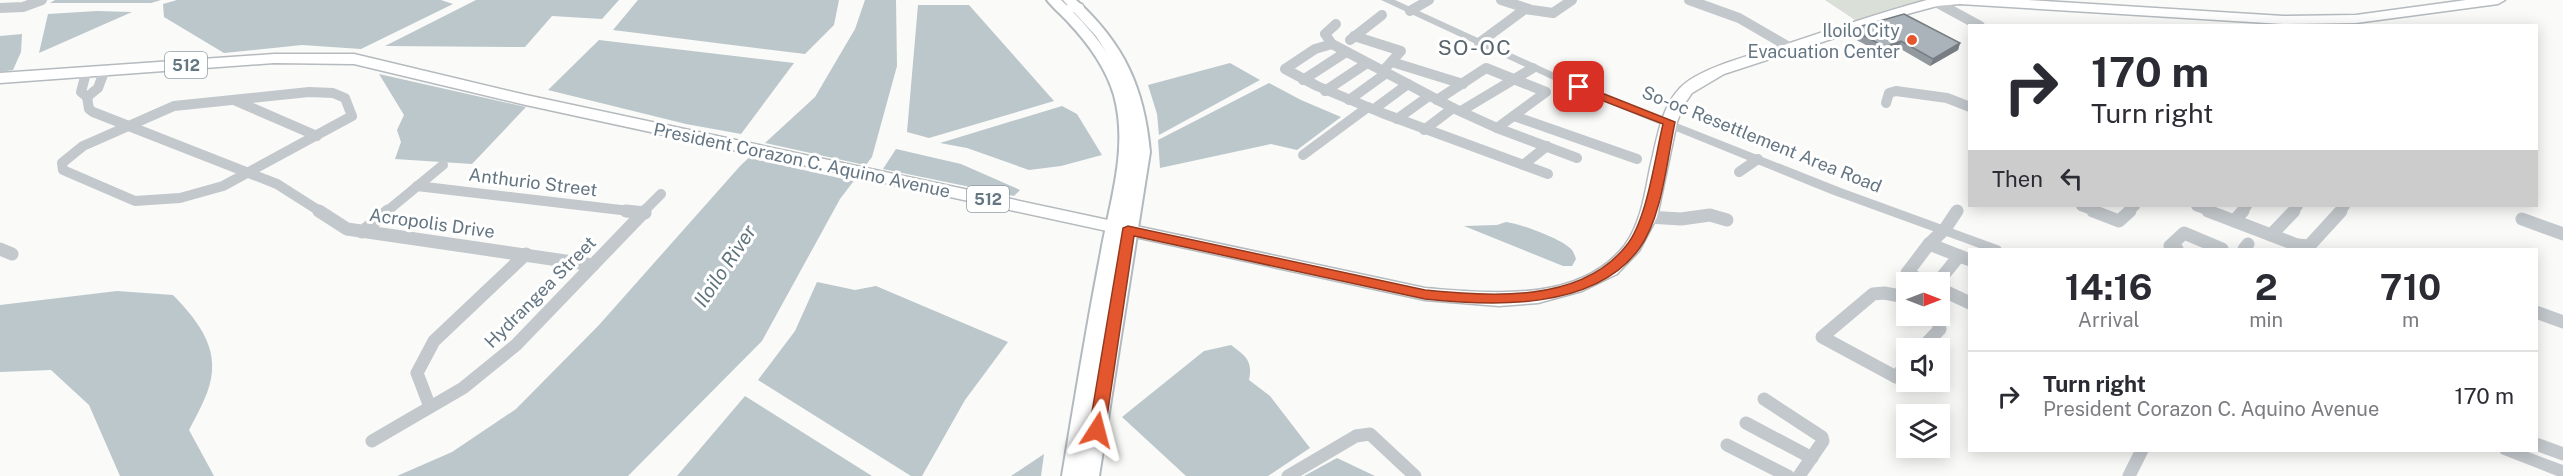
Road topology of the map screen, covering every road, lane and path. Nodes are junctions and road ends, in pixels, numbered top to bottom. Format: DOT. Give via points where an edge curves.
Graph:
graph roads {
  1 [pos="42,0"];
  2 [pos="1386,0"];
  3 [pos="1429,0"];
  4 [pos="1501,0"];
  5 [pos="1572,0"];
  6 [pos="1689,0"];
  7 [pos="2498,0"];
  8 [pos="1936,2"];
  9 [pos="1066,4"];
  10 [pos="0,8"];
  11 [pos="1529,9"];
  12 [pos="1410,11"];
  13 [pos="1382,15"];
  14 [pos="1335,24"];
  15 [pos="1976,24"];
  16 [pos="1354,36"];
  17 [pos="1479,43"];
  18 [pos="1789,47"];
  19 [pos="1339,48"];
  20 [pos="1392,62"];
  21 [pos="1367,63"];
  22 [pos="1533,68"];
  23 [pos="104,72"];
  24 [pos="1384,73"];
  25 [pos="86,74"];
  26 [pos="0,78"];
  27 [pos="1516,79"];
  28 [pos="1304,80"];
  29 [pos="1408,84"];
  30 [pos="1463,84"];
  31 [pos="1325,91"];
  32 [pos="87,98"];
  33 [pos="1433,98"];
  34 [pos="233,100"];
  35 [pos="1349,100"];
  36 [pos="1886,103"];
  37 [pos="1968,106"];
  38 [pos="1371,108"];
  39 [pos="1457,109"];
  40 [pos="1514,116"];
  41 [pos="1397,119"];
  42 [pos="1669,122"];
  43 [pos="127,125"];
  44 [pos="1497,128"];
  45 [pos="1424,130"];
  46 [pos="317,136"];
  47 [pos="1547,146"];
  48 [pos="1303,155"];
  49 [pos="1577,158"];
  50 [pos="1637,159"];
  51 [pos="1758,159"];
  52 [pos="443,165"];
  53 [pos="1523,165"];
  54 [pos="1739,172"];
  55 [pos="249,173"];
  56 [pos="1548,174"];
  57 [pos="417,186"];
  58 [pos="661,194"];
  59 [pos="2084,207"];
  60 [pos="2130,207"];
  61 [pos="2199,207"];
  62 [pos="2246,207"];
  63 [pos="2297,207"];
  64 [pos="2344,207"];
  65 [pos="1957,211"];
  66 [pos="645,213"];
  67 [pos="1648,216"];
  68 [pos="2522,219"];
  69 [pos="1727,220"];
  70 [pos="2234,220"];
  71 [pos="1121,229"];
  72 [pos="1945,229"];
  73 [pos="362,232"];
  74 [pos="2563,234"];
  75 [pos="2271,235"];
  76 [pos="1929,244"];
  77 [pos="2296,247"];
  78 [pos="1992,248"];
  79 [pos="2175,248"];
  80 [pos="2220,248"];
  81 [pos="526,254"];
  82 [pos="1964,258"];
  83 [pos="593,265"];
  84 [pos="1908,272"];
  85 [pos="1949,272"];
  86 [pos="1950,294"];
  87 [pos="1896,295"];
  88 [pos="1968,302"];
  89 [pos="2538,313"];
  90 [pos="2563,322"];
  91 [pos="1939,326"];
  92 [pos="1931,338"];
  93 [pos="1896,377"];
  94 [pos="1764,399"];
  95 [pos="430,407"];
  96 [pos="1746,423"];
  97 [pos="372,441"];
  98 [pos="1727,445"];
  99 [pos="2538,445"];
  100 [pos="2141,452"];
  101 [pos="2512,452"];
  102 [pos="2563,454"];
  103 [pos="1812,458"];
  104 [pos="2563,472"];
  105 [pos="1072,476"];
  106 [pos="1089,476"];
  107 [pos="1288,476"];
  108 [pos="1415,476"];
  109 [pos="1788,476"];
  110 [pos="1799,476"];
  111 [pos="2129,476"];
  1 -- 10 [label="street" via="23,7"];
  2 -- 12 [label="street, So-oc Resettlement Area Road"];
  3 -- 12 [label="street"];
  4 -- 11 [label="street"];
  5 -- 11 [label="street" via="1553,13"];
  6 -- 18 [label="street" via="1739,18"];
  7 -- 8 [label="main road, President Corazon C. Aquino Avenue / 512" via="2356,19 2293,20 1960,0"];
  8 -- 15 [label="street"];
  8 -- 18 [label="main road, President Corazon C. Aquino Avenue / 512"];
  9 -- 71 [label="main road" via="1125,66 1135,94 1142,152"];
  11 -- 17 [label="street"];
  12 -- 17 [label="street, So-oc Resettlement Area Road"];
  13 -- 16 [label="street"];
  14 -- 19 [label="street" via="1325,34"];
  16 -- 19 [label="street"];
  16 -- 20 [label="street" via="1400,50"];
  17 -- 22 [label="street, So-oc Resettlement Area Road"];
  18 -- 42 [label="main road, President Corazon C. Aquino Avenue / 512" via="1719,71 1686,90 1674,106"];
  19 -- 21 [label="street"];
  19 -- 28 [label="street"];
  19 -- 28 [label="street" via="1327,43 1285,69"];
  20 -- 24 [label="street"];
  20 -- 30 [label="street"];
  21 -- 24 [label="street"];
  21 -- 31 [label="street"];
  22 -- 27 [label="street"];
  22 -- 42 [label="street, So-oc Resettlement Area Road"];
  23 -- 25 [label="main road, President Corazon C. Aquino Avenue / 512"];
  23 -- 32 [label="street" via="98,88"];
  23 -- 71 [label="main road, President Corazon C. Aquino Avenue / 512" via="271,58 354,59"];
  24 -- 29 [label="street"];
  24 -- 35 [label="street"];
  25 -- 26 [label="main road, President Corazon C. Aquino Avenue / 512"];
  25 -- 32 [label="street" via="81,92"];
  27 -- 30 [label="street" via="1486,68"];
  27 -- 39 [label="street"];
  27 -- 40 [label="street" via="1546,93"];
  28 -- 31 [label="street"];
  29 -- 33 [label="street"];
  29 -- 38 [label="street"];
  30 -- 33 [label="street"];
  31 -- 35 [label="street"];
  32 -- 43 [label="street, Acropolis Drive" via="93,112"];
  33 -- 39 [label="street"];
  33 -- 41 [label="street"];
  34 -- 43 [label="street" via="174,106"];
  34 -- 46 [label="street"];
  34 -- 46 [label="street" via="309,92 345,98 352,116"];
  35 -- 38 [label="street"];
  36 -- 37 [label="street" via="1889,93 1896,91 1947,98"];
  38 -- 41 [label="street"];
  38 -- 48 [label="street"];
  39 -- 44 [label="street"];
  39 -- 45 [label="street"];
  40 -- 44 [label="street"];
  40 -- 50 [label="street"];
  41 -- 45 [label="street"];
  42 -- 51 [label="street, So-oc Resettlement Area Road"];
  42 -- 67 [label="main road, President Corazon C. Aquino Avenue / 512"];
  43 -- 55 [label="street, Acropolis Drive"];
  43 -- 55 [label="street" via="68,156 62,163 63,170 135,201 206,192"];
  44 -- 47 [label="street"];
  45 -- 53 [label="street"];
  46 -- 55 [label="street"];
  47 -- 49 [label="street"];
  47 -- 53 [label="street"];
  51 -- 54 [label="street"];
  51 -- 72 [label="street, So-oc Resettlement Area Road"];
  52 -- 57 [label="street"];
  53 -- 56 [label="street"];
  55 -- 73 [label="street, Acropolis Drive" via="292,191 347,229"];
  57 -- 66 [label="street, Anthurio Street"];
  57 -- 73 [label="street"];
  58 -- 66 [label="street, Hydrangea Street"];
  59 -- 60 [label="street" via="2119,221"];
  61 -- 70 [label="street"];
  62 -- 70 [label="street"];
  63 -- 75 [label="street"];
  64 -- 77 [label="street" via="2309,246"];
  65 -- 72 [label="street"];
  66 -- 83 [label="street, Hydrangea Street"];
  67 -- 69 [label="street" via="1686,219 1709,214"];
  67 -- 71 [label="main road, President Corazon C. Aquino Avenue / 512" via="1633,247 1610,270 1575,287 1538,297 1499,300 1425,294"];
  68 -- 74 [label="street"];
  70 -- 75 [label="street"];
  71 -- 105 [label="main road"];
  71 -- 106 [label="main road"];
  72 -- 76 [label="street"];
  72 -- 78 [label="street, So-oc Resettlement Area Road"];
  73 -- 81 [label="street, Acropolis Drive"];
  75 -- 77 [label="street"];
  76 -- 82 [label="street"];
  76 -- 84 [label="street"];
  79 -- 80 [label="street" via="2170,246 2184,232"];
  81 -- 83 [label="street, Acropolis Drive"];
  81 -- 95 [label="street" via="434,341 417,373"];
  82 -- 85 [label="street"];
  83 -- 95 [label="street, Hydrangea Street" via="516,345 463,388"];
  86 -- 88 [label="street"];
  87 -- 93 [label="street" via="1873,294 1822,337"];
  89 -- 90 [label="street"];
  91 -- 92 [label="street"];
  94 -- 103 [label="street" via="1822,437"];
  95 -- 97 [label="street, Hydrangea Street"];
  96 -- 103 [label="street"];
  98 -- 109 [label="street"];
  99 -- 102 [label="street"];
  100 -- 111 [label="street"];
  101 -- 104 [label="street"];
  103 -- 110 [label="street"];
  107 -- 108 [label="street" via="1356,436 1370,434"];
}
